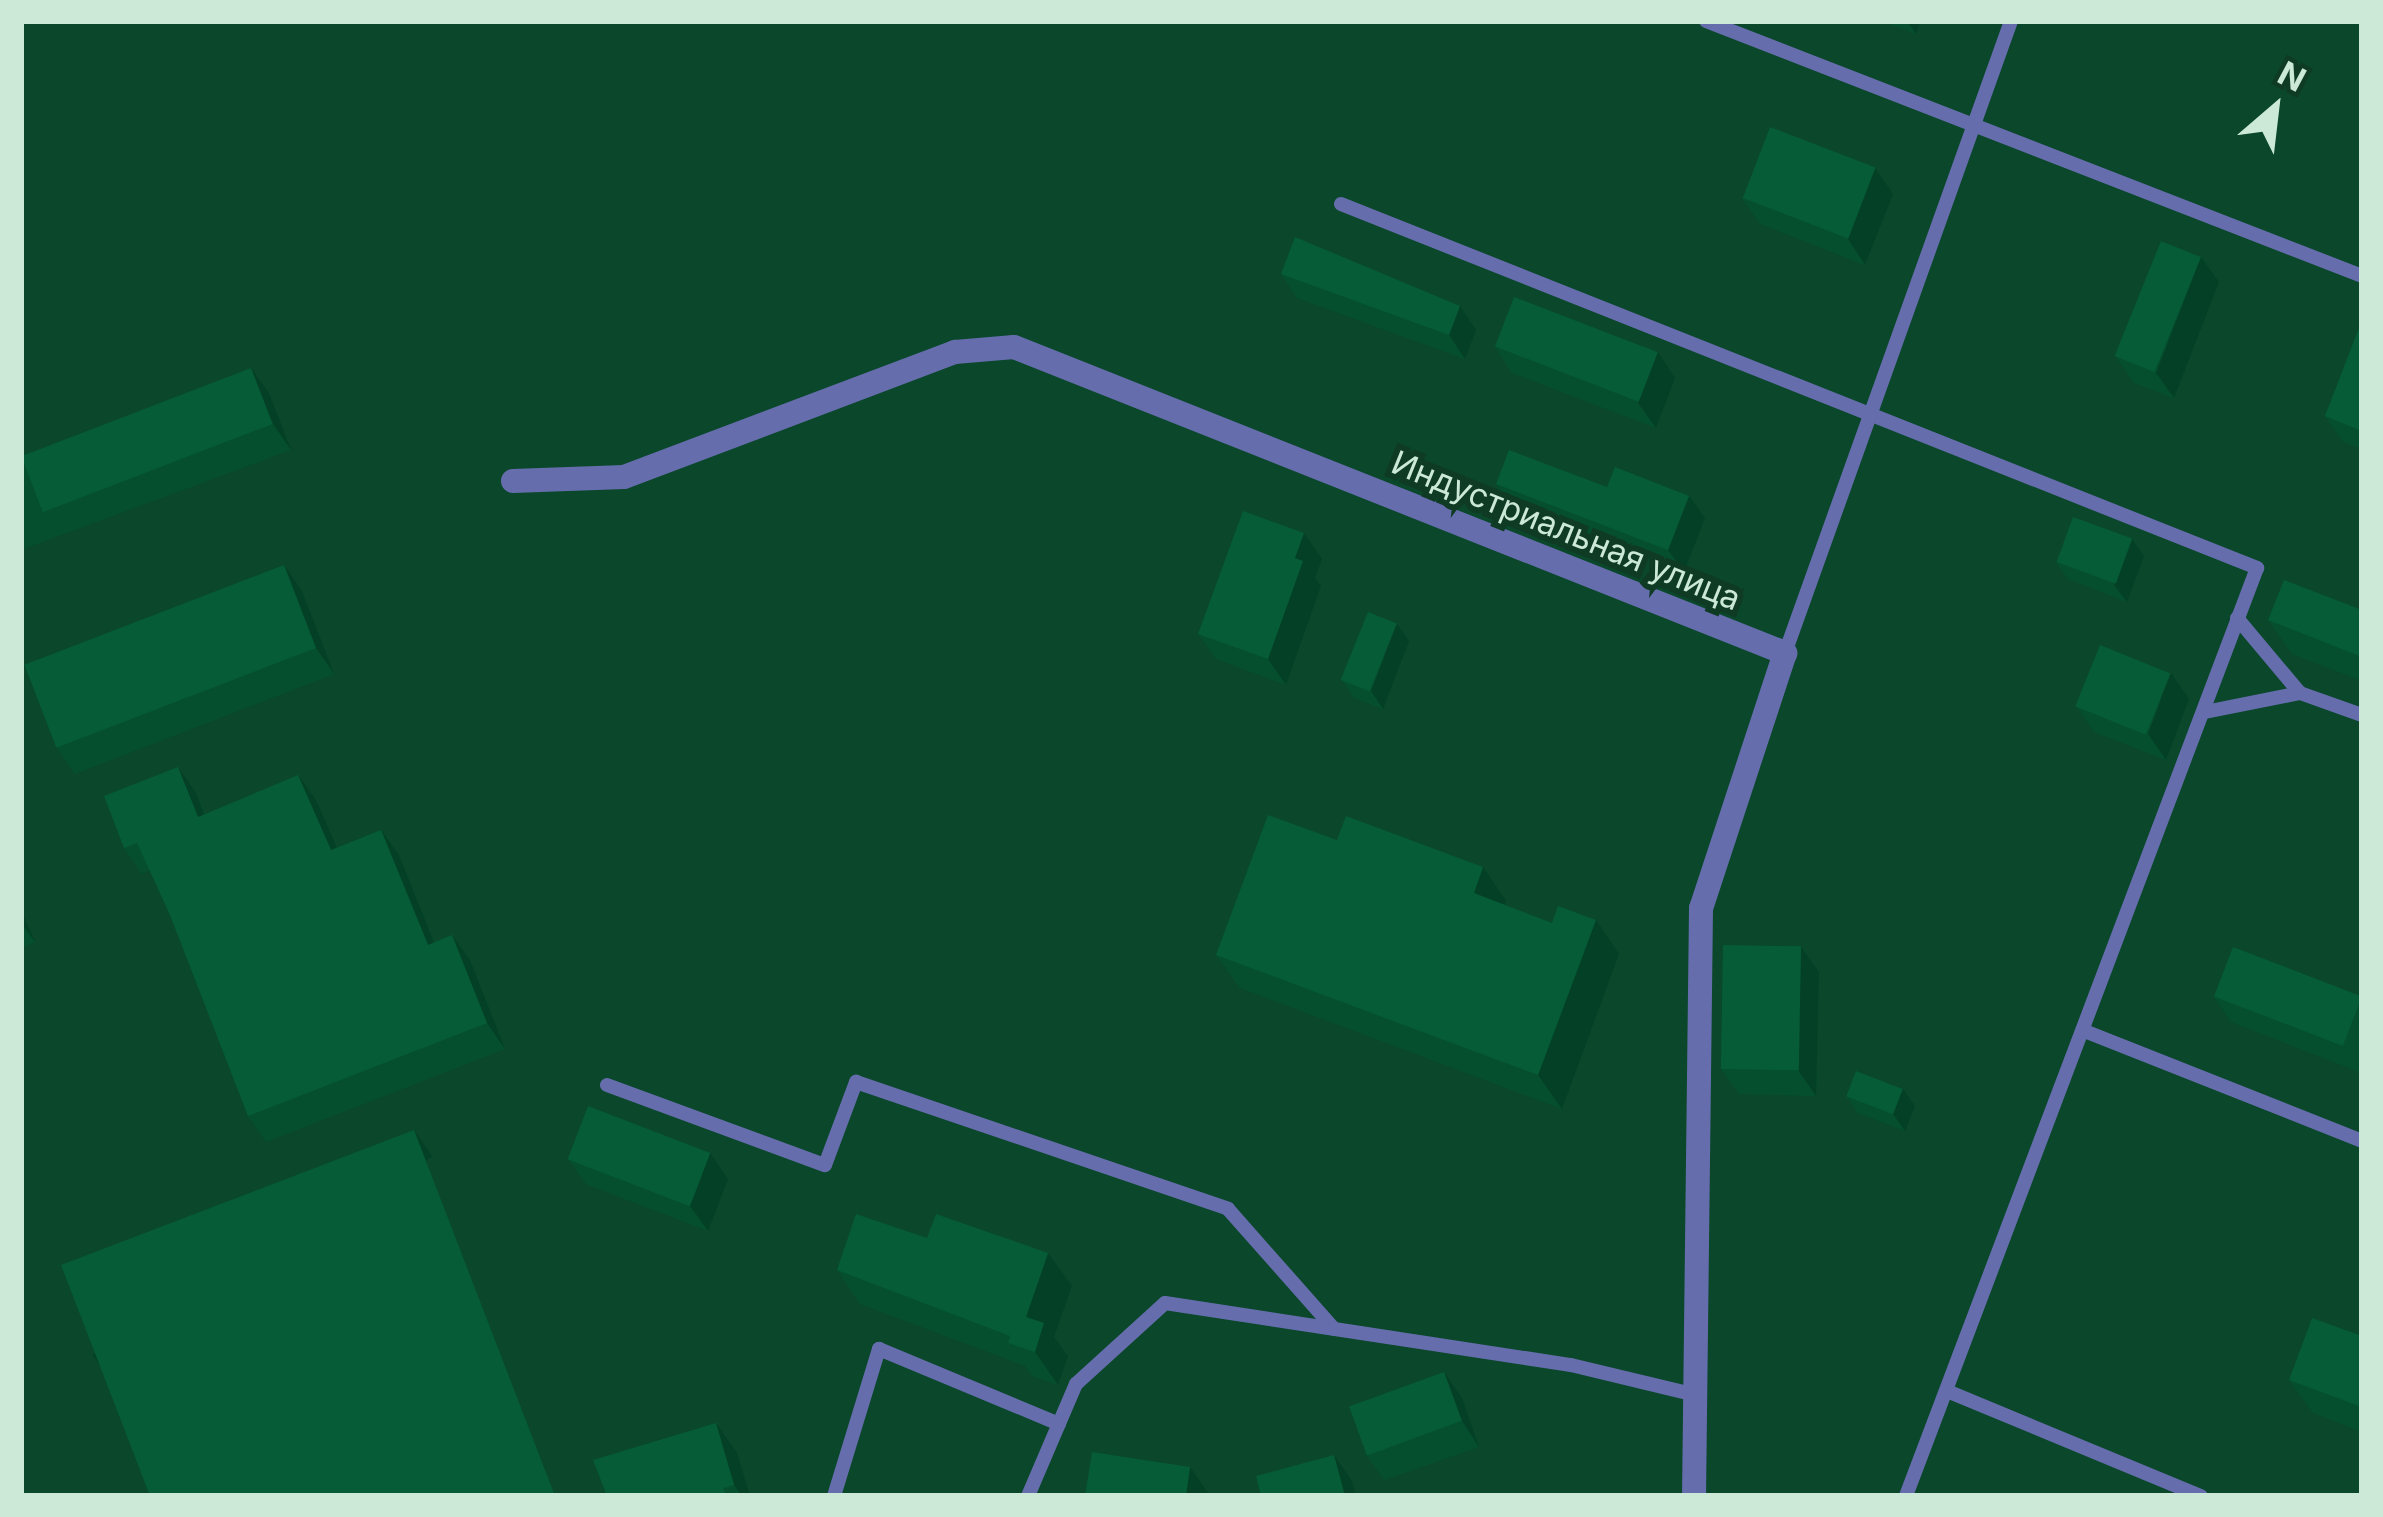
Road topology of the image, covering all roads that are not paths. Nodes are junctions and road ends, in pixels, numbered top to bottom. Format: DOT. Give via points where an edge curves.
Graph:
graph roads {
  1 [pos="1706,21"];
  2 [pos="2012,21"];
  3 [pos="1977,124"];
  4 [pos="1341,204"];
  5 [pos="2362,276"];
  6 [pos="1869,416"];
  7 [pos="513,481"];
  8 [pos="2237,618"];
  9 [pos="1785,653"];
  10 [pos="2300,693"];
  11 [pos="2205,712"];
  12 [pos="2362,715"];
  13 [pos="2087,1031"];
  14 [pos="607,1085"];
  15 [pos="2362,1142"];
  16 [pos="1334,1328"];
  17 [pos="1947,1390"];
  18 [pos="1696,1395"];
  19 [pos="1059,1424"];
  20 [pos="834,1496"];
  21 [pos="1028,1496"];
  22 [pos="1694,1496"];
  23 [pos="1906,1496"];
  24 [pos="2200,1496"];
  1 -- 3 [label="lane"];
  2 -- 3 [label="lane"];
  3 -- 5 [label="lane"];
  3 -- 6 [label="lane"];
  4 -- 6 [label="lane"];
  6 -- 8 [label="lane" via="2257,568"];
  6 -- 9 [label="lane"];
  7 -- 9 [label="street, Индустриальная улица" via="624,477 956,352 1014,347"];
  8 -- 10 [label="lane"];
  8 -- 11 [label="lane"];
  9 -- 18 [label="street" via="1701,908"];
  10 -- 11 [label="lane"];
  10 -- 12 [label="lane"];
  11 -- 13 [label="lane"];
  13 -- 15 [label="lane"];
  13 -- 17 [label="lane"];
  14 -- 16 [label="lane" via="825,1165 856,1082 1228,1209"];
  16 -- 18 [label="lane" via="1571,1365"];
  16 -- 19 [label="lane" via="1165,1303 1076,1384"];
  17 -- 23 [label="lane"];
  17 -- 24 [label="lane"];
  18 -- 22 [label="street"];
  19 -- 20 [label="lane" via="879,1349"];
  19 -- 21 [label="lane"];
}
